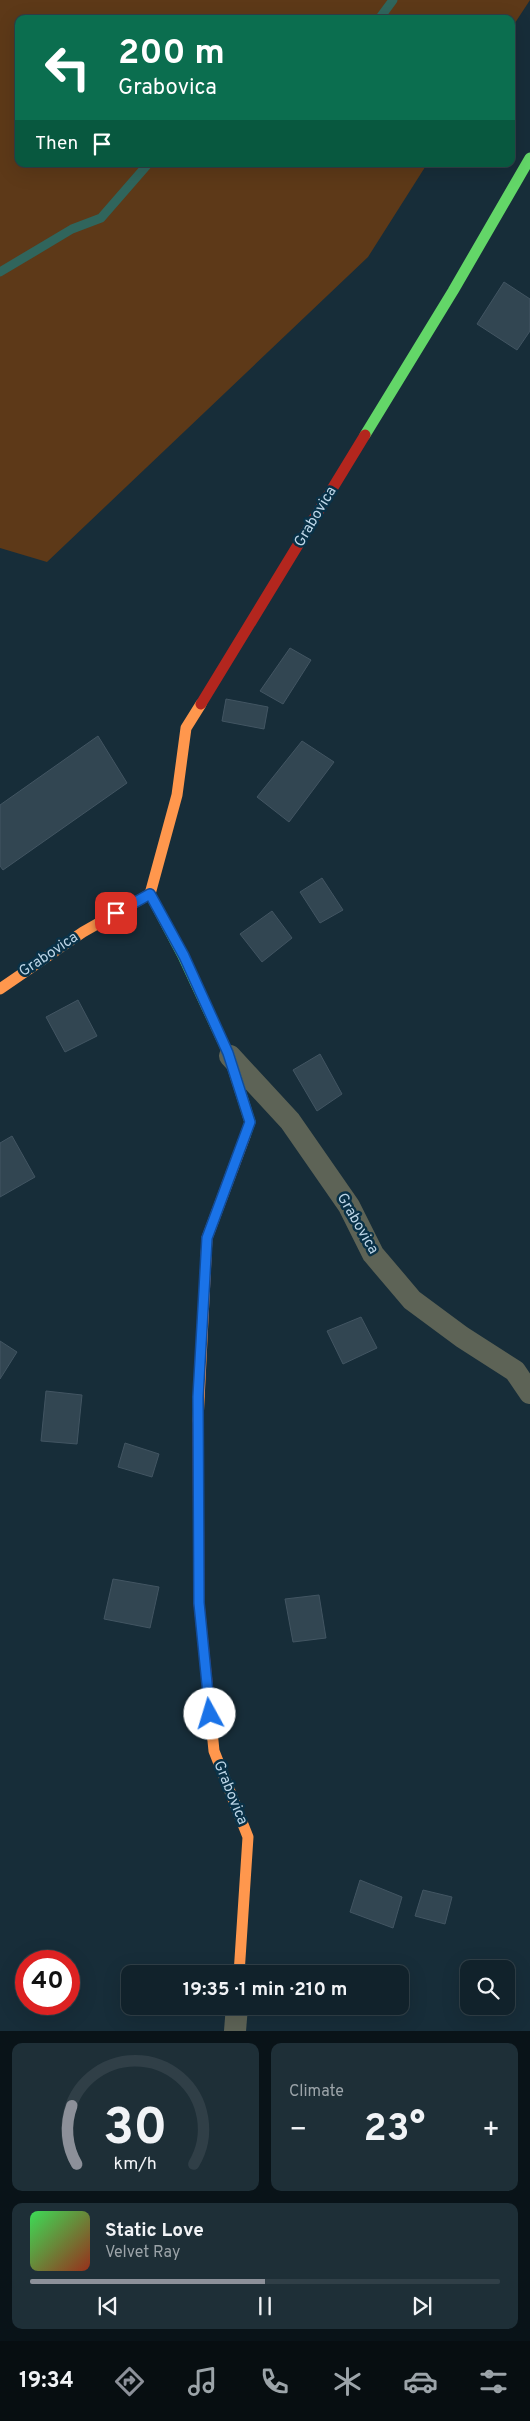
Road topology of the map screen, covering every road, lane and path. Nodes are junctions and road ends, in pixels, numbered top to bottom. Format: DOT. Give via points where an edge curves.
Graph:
graph roads {
  1 [pos="530,158"];
  2 [pos="150,894"];
  3 [pos="0,989"];
  4 [pos="228,1053"];
  5 [pos="530,1393"];
  6 [pos="239,1965"];
  7 [pos="236,2015"];
  8 [pos="235,2031"];
  1 -- 2 [label="street, Grabovica" via="448,300 186,728 177,795"];
  2 -- 3 [label="street, Grabovica" via="83,932"];
  2 -- 4 [label="street, Grabovica" via="184,956"];
  4 -- 5 [label="street, Grabovica" via="290,1122 349,1206 373,1254 412,1300 515,1371"];
  4 -- 6 [label="street, Grabovica" via="250,1122 207,1238 198,1397 199,1603 214,1751 248,1837"];
  7 -- 8 [label="street"];
}
